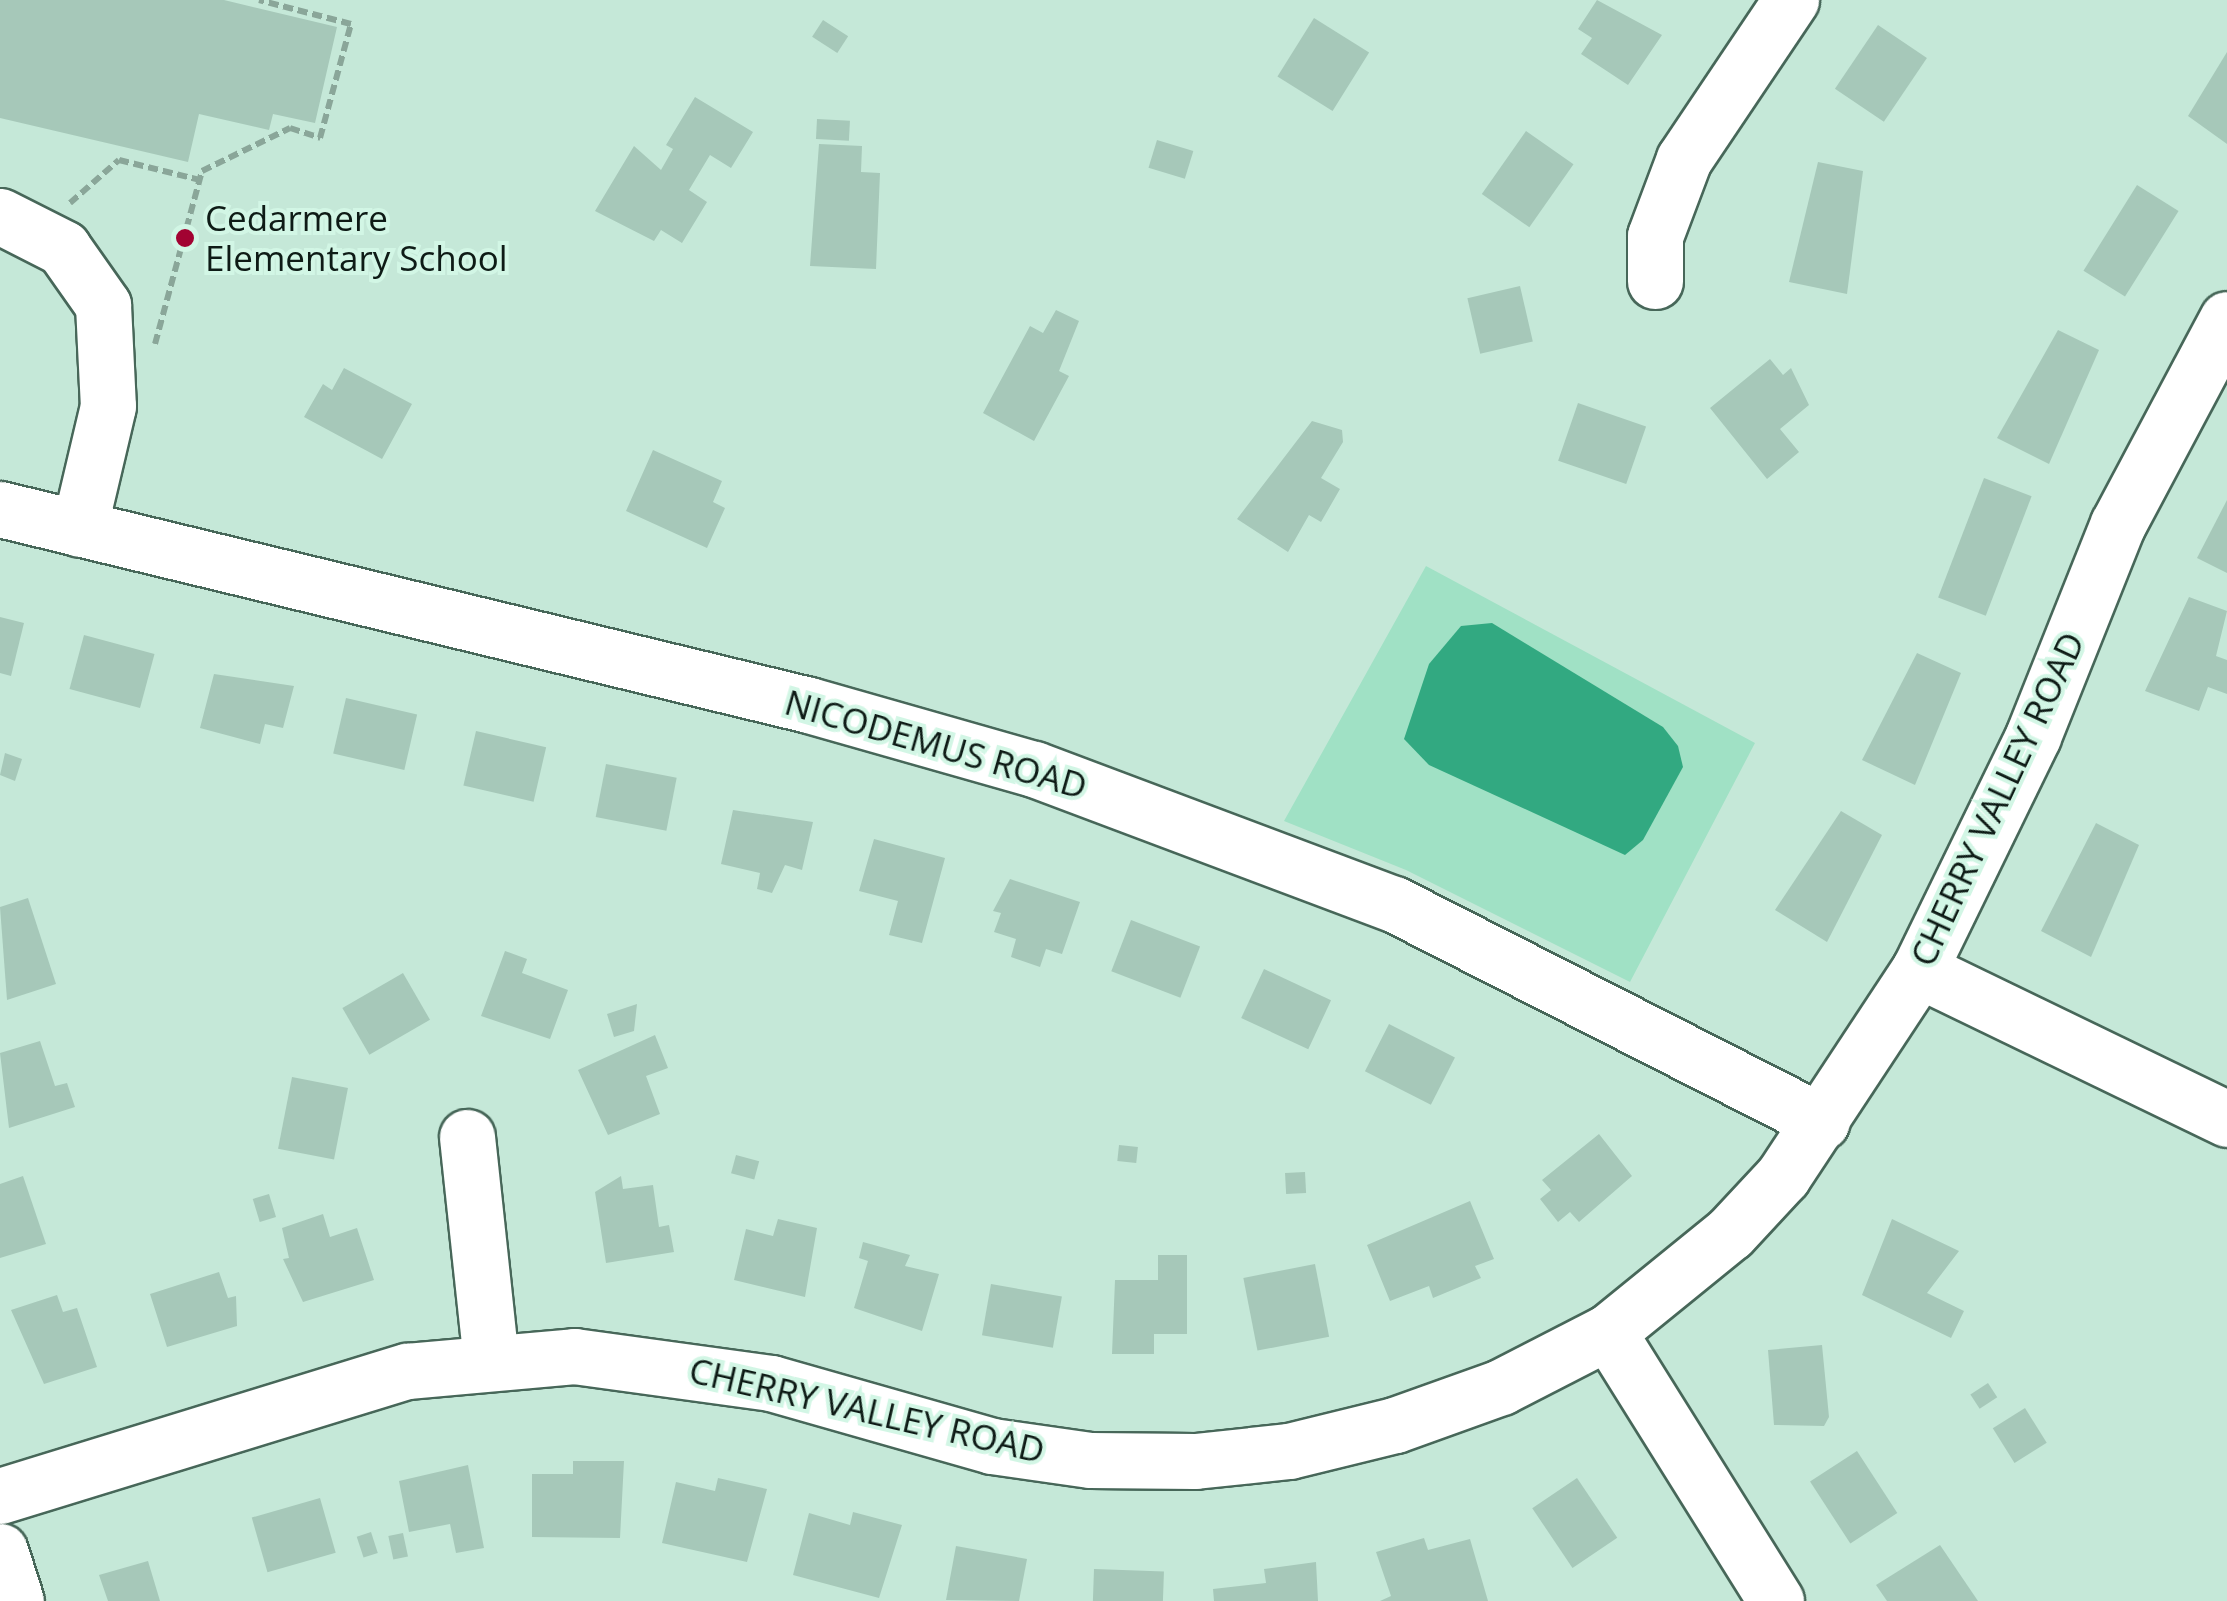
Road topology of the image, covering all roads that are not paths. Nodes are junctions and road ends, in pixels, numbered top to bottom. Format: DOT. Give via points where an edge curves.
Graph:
graph roads {
  1 [pos="1791,0"];
  2 [pos="0,216"];
  3 [pos="1655,281"];
  4 [pos="2227,319"];
  5 [pos="0,509"];
  6 [pos="79,528"];
  7 [pos="1918,970"];
  8 [pos="2227,1119"];
  9 [pos="1822,1122"];
  10 [pos="467,1137"];
  11 [pos="1608,1332"];
  12 [pos="491,1361"];
  13 [pos="0,1496"];
  14 [pos="0,1551"];
  15 [pos="16,1601"];
  16 [pos="1776,1601"];
  1 -- 3 [label="street" via="1684,158 1655,236"];
  2 -- 6 [label="street" via="63,248 103,306 108,406"];
  4 -- 7 [label="street, CHERRY VALLEY ROAD" via="2118,524 2033,736"];
  5 -- 6 [label="street, NICODEMUS ROAD"];
  6 -- 9 [label="street, NICODEMUS ROAD" via="809,705 1034,769 1394,904"];
  7 -- 8 [label="street"];
  7 -- 9 [label="street, CHERRY VALLEY ROAD"];
  9 -- 11 [label="street, CHERRY VALLEY ROAD" via="1730,1233"];
  10 -- 12 [label="street"];
  11 -- 12 [label="street, CHERRY VALLEY ROAD" via="1501,1387 1396,1425 1289,1451 1194,1461 1090,1460 992,1446 771,1384 662,1362"];
  11 -- 16 [label="street"];
  12 -- 13 [label="street, CHERRY VALLEY ROAD" via="406,1371 300,1398"];
  14 -- 15 [label="street"];
}
